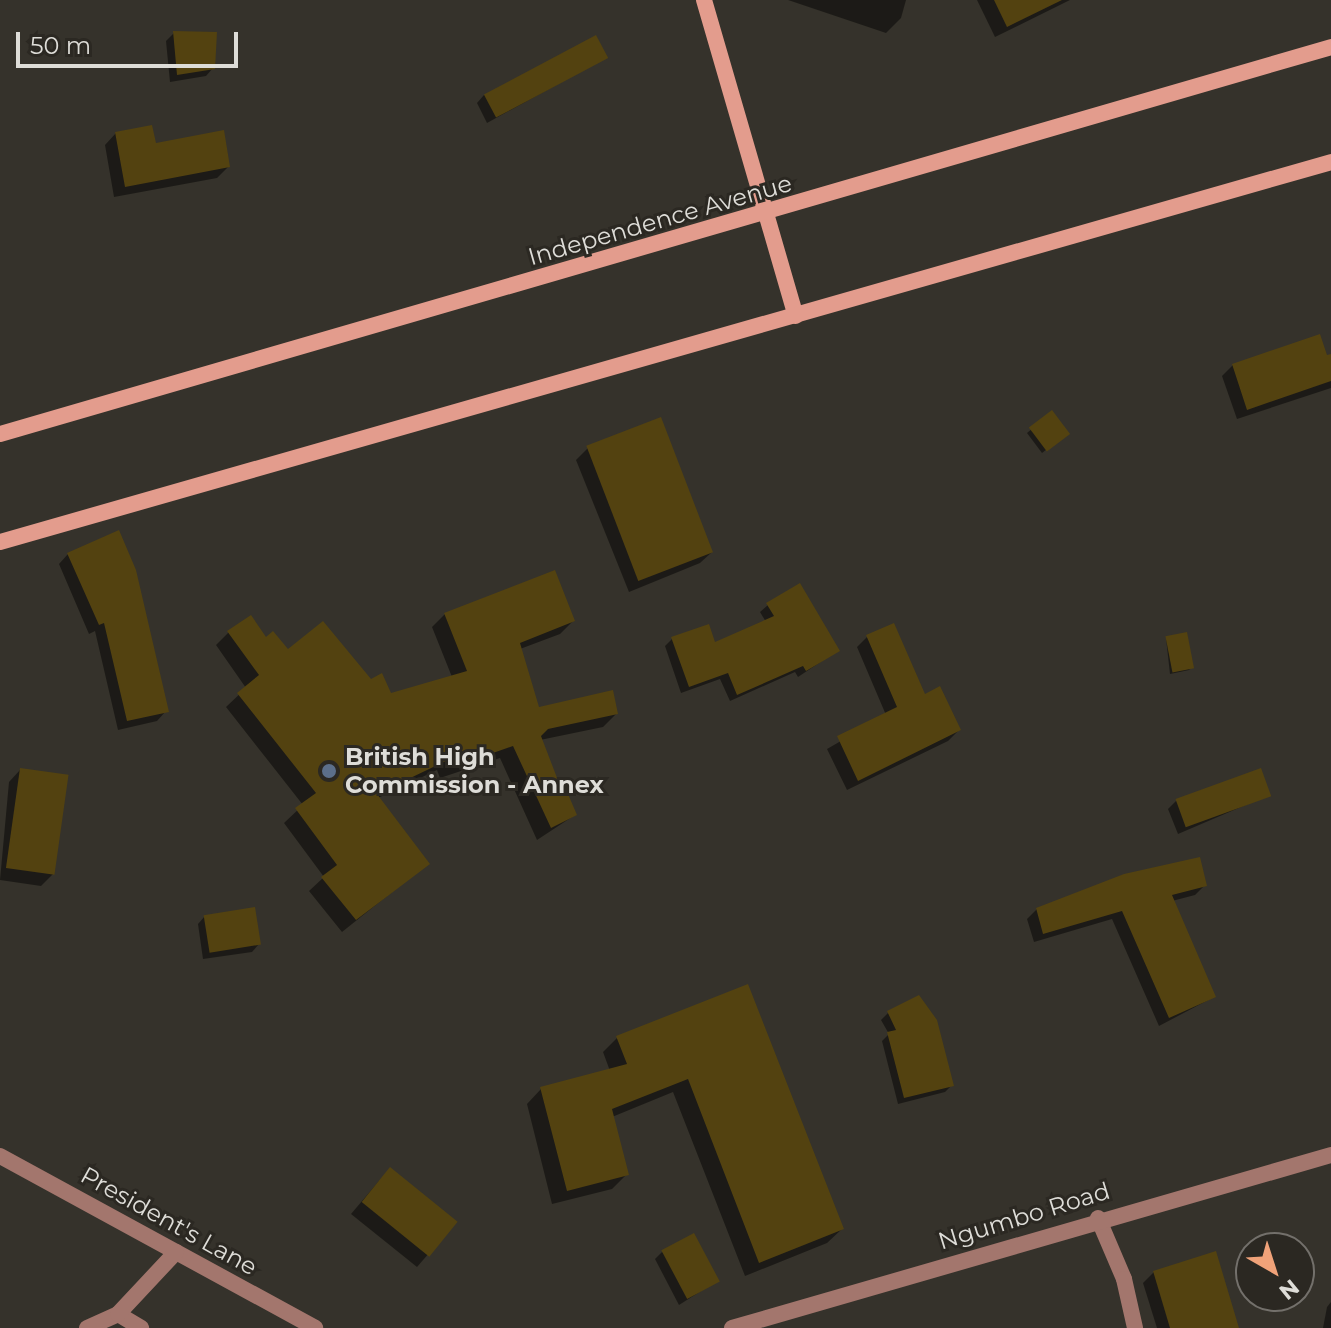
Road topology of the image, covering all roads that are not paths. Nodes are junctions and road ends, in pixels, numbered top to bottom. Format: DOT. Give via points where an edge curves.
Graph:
graph roads {
  1 [pos="704,0"];
  2 [pos="1331,47"];
  3 [pos="1331,162"];
  4 [pos="769,214"];
  5 [pos="796,316"];
  6 [pos="0,434"];
  7 [pos="0,542"];
  8 [pos="1331,1155"];
  9 [pos="0,1156"];
  10 [pos="1098,1218"];
  11 [pos="176,1252"];
  12 [pos="118,1314"];
  13 [pos="87,1328"];
  14 [pos="141,1328"];
  15 [pos="315,1328"];
  16 [pos="732,1328"];
  17 [pos="1135,1328"];
  1 -- 4 [label="main road"];
  2 -- 4 [label="main road, Independence Avenue"];
  3 -- 5 [label="main road"];
  4 -- 5 [label="main road"];
  4 -- 6 [label="main road, Independence Avenue"];
  5 -- 7 [label="main road"];
  8 -- 10 [label="street, Ngumbo Road"];
  9 -- 11 [label="street, President's Lane"];
  10 -- 16 [label="street, Ngumbo Road"];
  10 -- 17 [label="street" via="1124,1279"];
  11 -- 12 [label="street"];
  11 -- 15 [label="street, President's Lane"];
  12 -- 13 [label="street"];
  12 -- 14 [label="street"];
}
